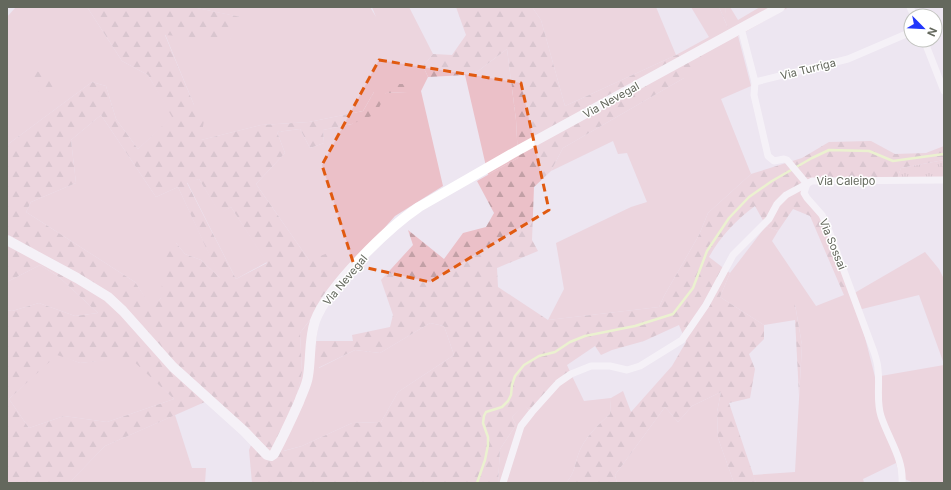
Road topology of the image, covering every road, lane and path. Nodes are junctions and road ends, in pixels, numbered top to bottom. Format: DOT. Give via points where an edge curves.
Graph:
graph roads {
  1 [pos="780,7"];
  2 [pos="741,28"];
  3 [pos="903,35"];
  4 [pos="927,48"];
  5 [pos="755,82"];
  6 [pos="944,91"];
  7 [pos="805,180"];
  8 [pos="944,180"];
  9 [pos="7,240"];
  10 [pos="503,483"];
  11 [pos="902,483"];
  1 -- 2 [label="main road, Via Nevegal"];
  2 -- 5 [label="street"];
  2 -- 9 [label="main road, Via Nevegal" via="519,150 406,216 349,273 319,312 313,329 307,382 286,432 271,456 173,367 108,297 72,274"];
  3 -- 5 [label="street, Via Turriga" via="848,59"];
  4 -- 6 [label="street"];
  5 -- 7 [label="street, Via Caleipo" via="754,95 768,156 774,161 786,159 791,162"];
  7 -- 8 [label="street, Via Caleipo"];
  7 -- 10 [label="street" via="777,204 769,219 733,255 706,305 682,340 640,366 627,370 610,366 591,366 571,374 558,383 521,426"];
  7 -- 11 [label="street, Via Sossai" via="805,196 822,215 828,228 874,352 878,370 879,407 899,459"];
}
